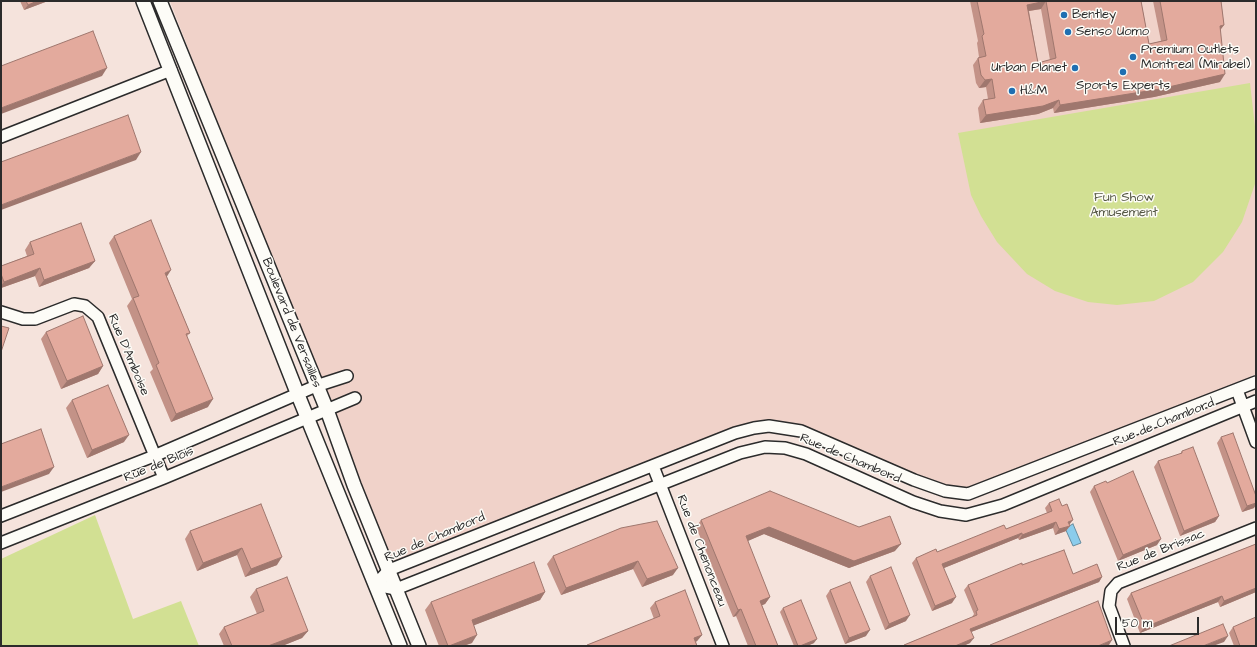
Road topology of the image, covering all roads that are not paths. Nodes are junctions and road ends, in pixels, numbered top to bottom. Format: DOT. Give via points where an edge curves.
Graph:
graph roads {
  1 [pos="143,1"];
  2 [pos="160,1"];
  3 [pos="171,70"];
  4 [pos="1,138"];
  5 [pos="1,312"];
  6 [pos="347,376"];
  7 [pos="316,386"];
  8 [pos="1255,387"];
  9 [pos="1236,390"];
  10 [pos="298,395"];
  11 [pos="355,398"];
  12 [pos="1256,401"];
  13 [pos="1243,406"];
  14 [pos="326,410"];
  15 [pos="307,418"];
  16 [pos="1256,442"];
  17 [pos="154,456"];
  18 [pos="653,466"];
  19 [pos="164,478"];
  20 [pos="660,486"];
  21 [pos="1,516"];
  22 [pos="1256,528"];
  23 [pos="1,543"];
  24 [pos="389,570"];
  25 [pos="375,585"];
  26 [pos="396,589"];
  27 [pos="400,646"];
  28 [pos="419,646"];
  29 [pos="723,646"];
  30 [pos="1124,646"];
  1 -- 3 [label="street, Boulevard de Versailles"];
  2 -- 7 [label="street, Boulevard de Versailles"];
  3 -- 4 [label="street"];
  3 -- 10 [label="street, Boulevard de Versailles"];
  5 -- 17 [label="street, Rue D'Amboise" via="23,319 35,319 74,304 86,306 98,317"];
  6 -- 7 [label="street, Rue de Blois"];
  7 -- 10 [label="street, Rue de Blois"];
  7 -- 14 [label="street, Boulevard de Versailles"];
  8 -- 9 [label="street, Rue de Chambord"];
  9 -- 13 [label="street"];
  9 -- 18 [label="street, Rue de Chambord" via="968,494 914,480 801,431 769,426 734,433"];
  10 -- 15 [label="street, Boulevard de Versailles"];
  10 -- 17 [label="street, Rue de Blois"];
  11 -- 14 [label="street, Rue de Blois"];
  12 -- 13 [label="street, Rue de Chambord"];
  13 -- 16 [label="street"];
  13 -- 20 [label="street, Rue de Chambord" via="1003,505 966,515 940,512 806,454 785,448 765,447 740,453"];
  14 -- 15 [label="street, Rue de Blois"];
  14 -- 24 [label="street, Boulevard de Versailles"];
  15 -- 19 [label="street, Rue de Blois"];
  15 -- 25 [label="street, Boulevard de Versailles"];
  17 -- 19 [label="street, Rue D'Amboise"];
  17 -- 21 [label="street, Rue de Blois"];
  18 -- 20 [label="street, Rue de Chenonceau"];
  18 -- 24 [label="street, Rue de Chambord"];
  19 -- 23 [label="street, Rue de Blois"];
  20 -- 26 [label="street, Rue de Chambord"];
  20 -- 29 [label="street, Rue de Chenonceau"];
  22 -- 30 [label="street, Rue de Brissac" via="1118,583 1111,591 1109,606"];
  24 -- 25 [label="street, Rue de Chambord"];
  24 -- 26 [label="street, Boulevard de Versailles"];
  25 -- 26 [label="street"];
  25 -- 27 [label="street, Boulevard de Versailles"];
  26 -- 28 [label="street, Boulevard de Versailles"];
}
